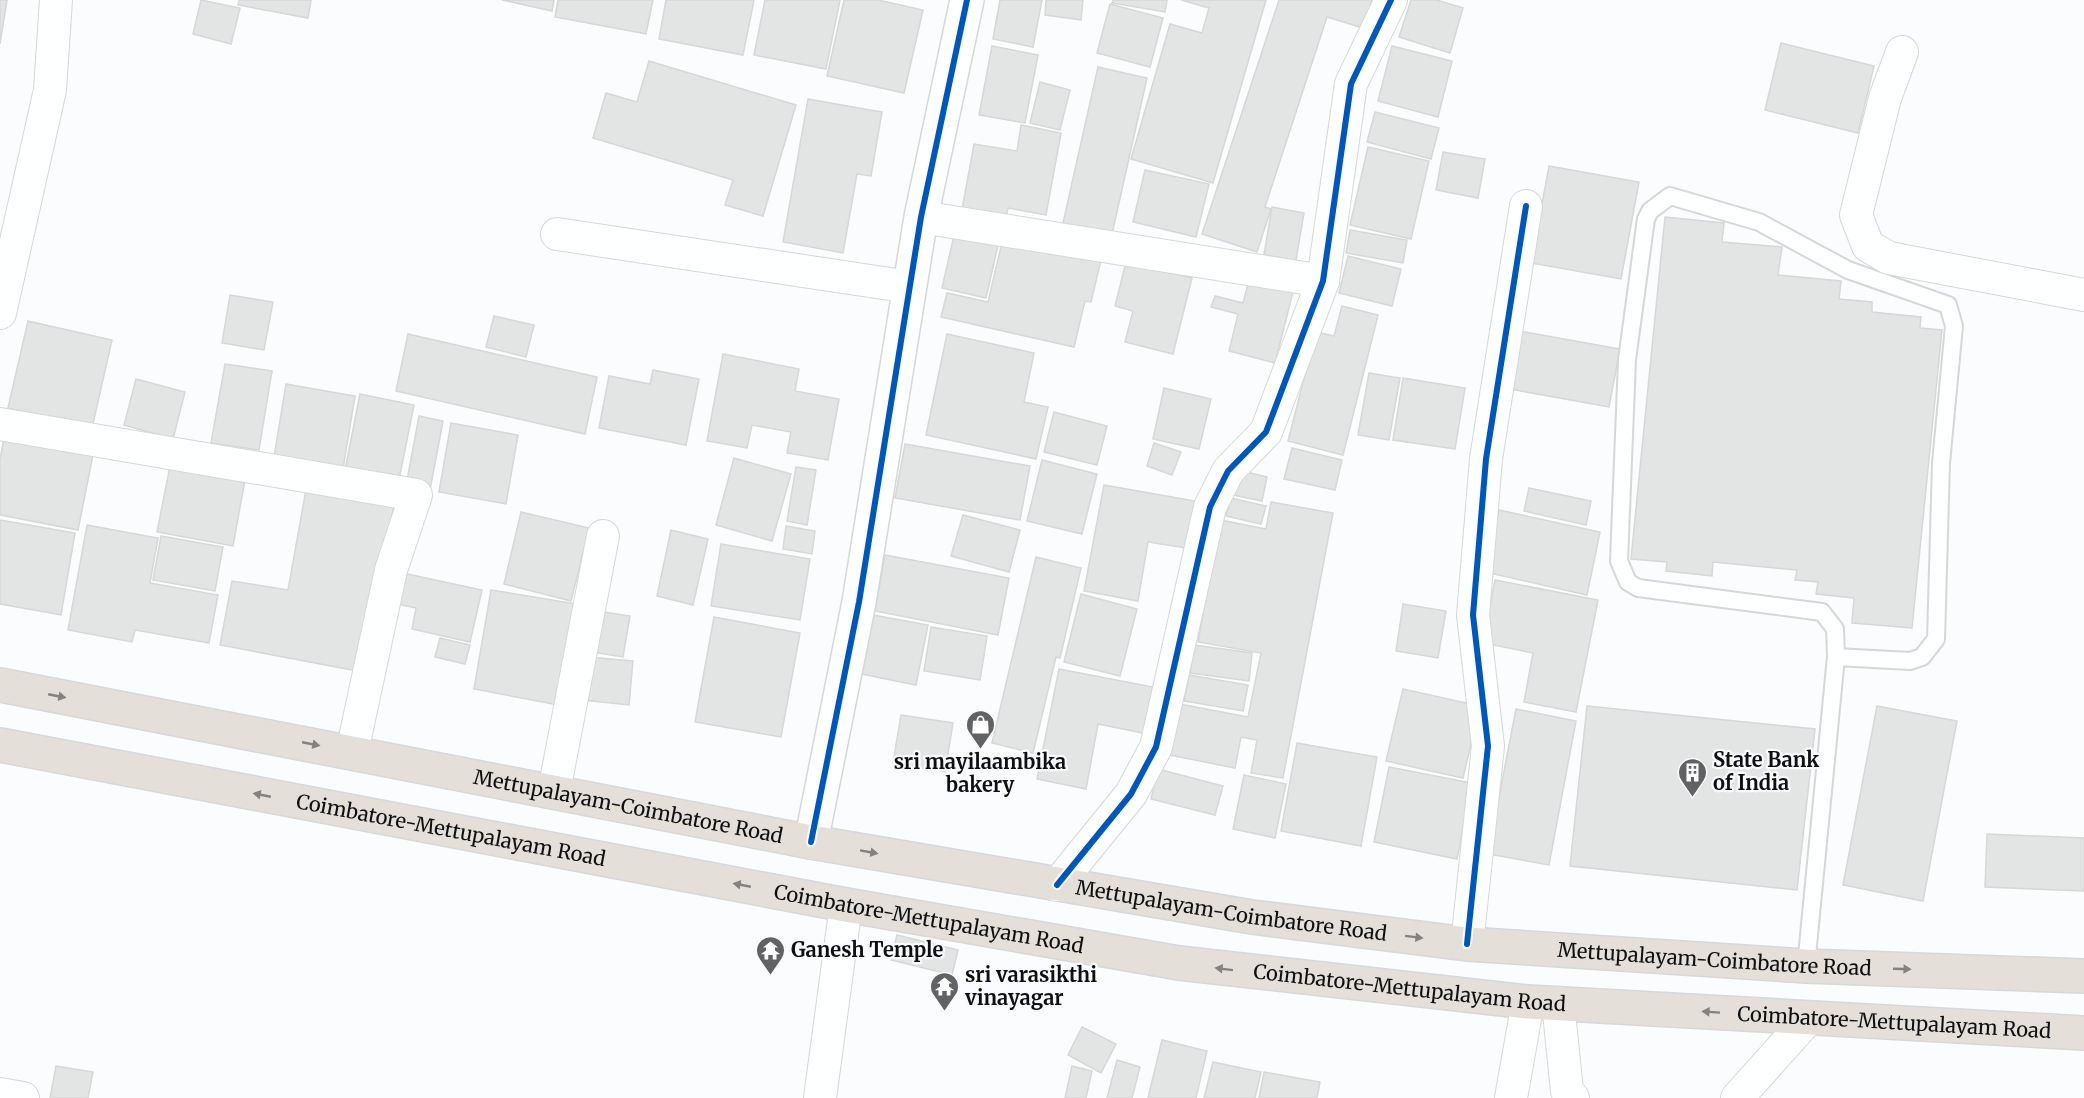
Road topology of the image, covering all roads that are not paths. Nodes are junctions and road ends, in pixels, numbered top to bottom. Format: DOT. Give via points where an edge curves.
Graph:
graph roads {
  1 [pos="56,0"];
  2 [pos="966,0"];
  3 [pos="1391,0"];
  4 [pos="1902,52"];
  5 [pos="1526,206"];
  6 [pos="921,217"];
  7 [pos="9,231"];
  8 [pos="557,234"];
  9 [pos="1323,281"];
  10 [pos="910,287"];
  11 [pos="2084,295"];
  12 [pos="0,313"];
  13 [pos="0,424"];
  14 [pos="603,536"];
  15 [pos="1836,657"];
  16 [pos="0,685"];
  17 [pos="0,745"];
  18 [pos="352,752"];
  19 [pos="554,790"];
  20 [pos="811,842"];
  21 [pos="1057,885"];
  22 [pos="846,905"];
  23 [pos="1467,944"];
  24 [pos="1806,966"];
  25 [pos="2084,976"];
  26 [pos="1543,1002"];
  27 [pos="1809,1018"];
  28 [pos="2084,1033"];
  29 [pos="0,1094"];
  30 [pos="23,1098"];
  31 [pos="820,1098"];
  32 [pos="1511,1098"];
  33 [pos="1573,1098"];
  34 [pos="1737,1098"];
  1 -- 7 [label="street" via="50,90"];
  2 -- 6 [label="street"];
  3 -- 9 [label="street" via="1351,84"];
  4 -- 11 [label="street" via="1885,98 1856,215 1869,246 1888,258"];
  5 -- 23 [label="street" via="1486,459 1473,615 1488,746"];
  6 -- 9 [label="street"];
  6 -- 10 [label="street"];
  7 -- 12 [label="street"];
  8 -- 10 [label="street"];
  9 -- 21 [label="street" via="1266,432 1228,471 1210,507 1156,747 1131,794"];
  10 -- 20 [label="street" via="859,603"];
  13 -- 18 [label="street" via="416,495 391,570"];
  14 -- 19 [label="street"];
  15 -- 15 [label="lane" via="1835,629 1822,612 1638,588 1622,573 1619,561 1628,360 1646,219 1650,211 1670,196 1759,222 1848,270 1948,305 1954,326 1941,463 1936,639 1922,657 1910,661"];
  15 -- 24 [label="lane"];
  16 -- 18 [label="highway, Mettupalayam-Coimbatore Road, one-way"];
  22 -- 17 [label="highway, Coimbatore-Mettupalayam Road, one-way"];
  18 -- 19 [label="highway, Mettupalayam-Coimbatore Road"];
  19 -- 20 [label="highway, Mettupalayam-Coimbatore Road"];
  20 -- 21 [label="highway, Mettupalayam-Coimbatore Road, one-way"];
  21 -- 23 [label="highway, Mettupalayam-Coimbatore Road, one-way" via="1252,917"];
  26 -- 22 [label="highway, Coimbatore-Mettupalayam Road, one-way" via="1179,963"];
  22 -- 31 [label="street"];
  23 -- 24 [label="highway, Mettupalayam-Coimbatore Road"];
  24 -- 25 [label="highway, Mettupalayam-Coimbatore Road, one-way"];
  27 -- 26 [label="highway, Coimbatore-Mettupalayam Road, one-way"];
  26 -- 32 [label="street"];
  26 -- 33 [label="street"];
  27 -- 28 [label="highway, Coimbatore-Mettupalayam Road"];
  27 -- 34 [label="street"];
  29 -- 30 [label="street"];
}
